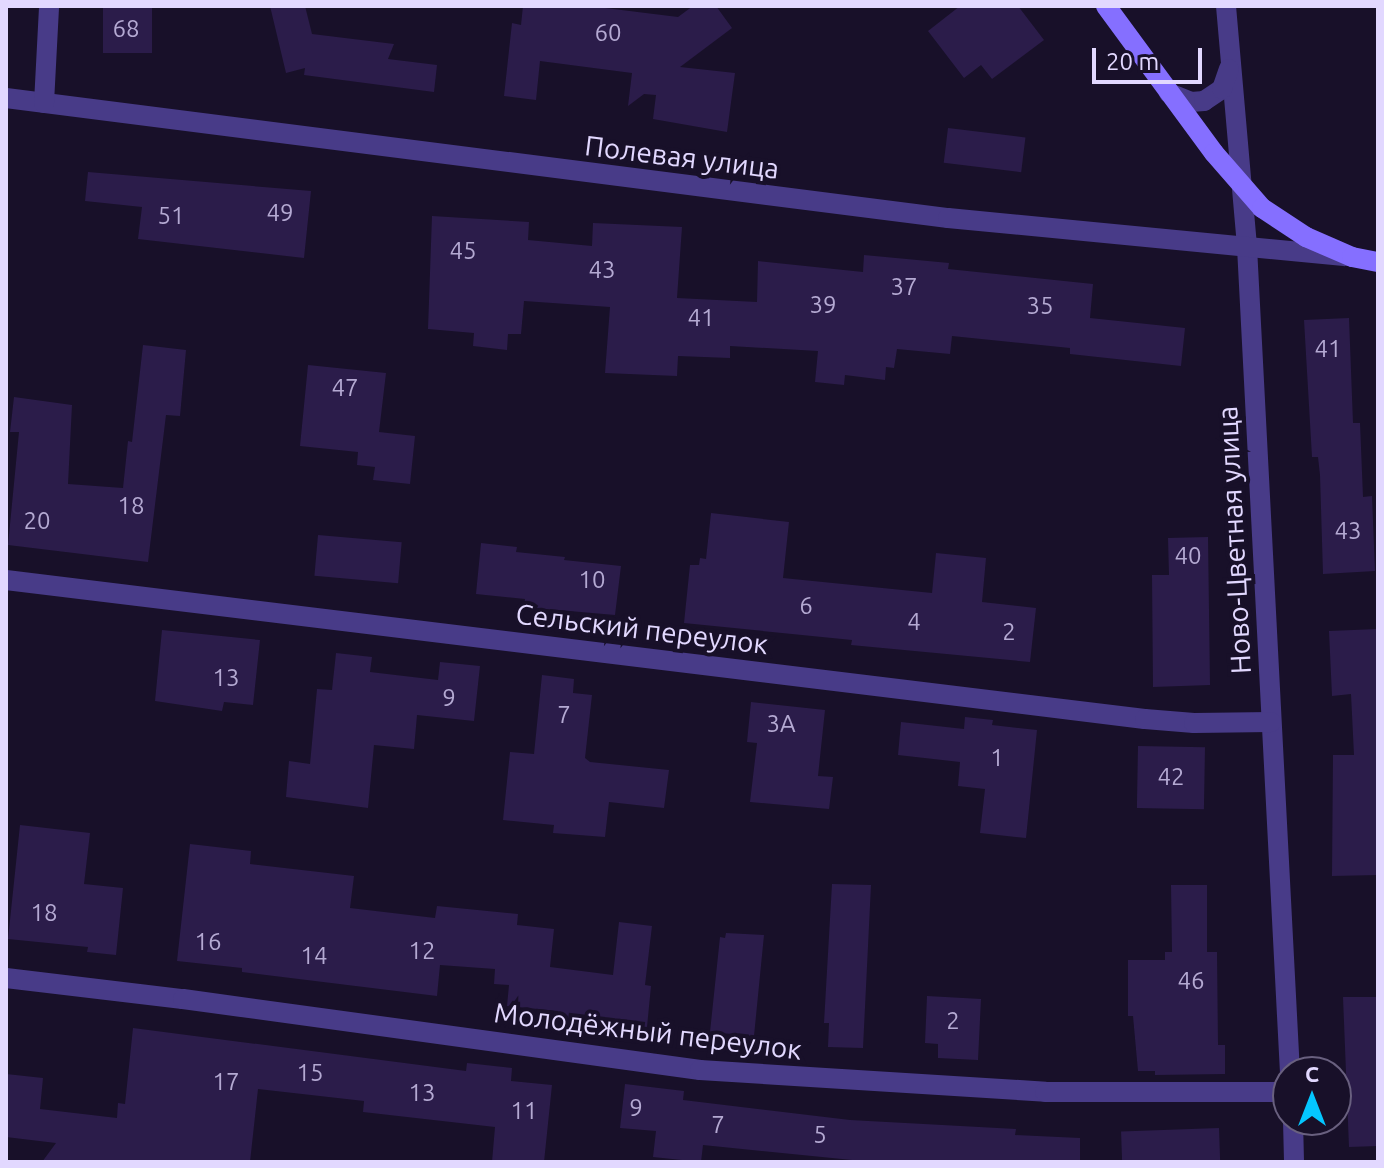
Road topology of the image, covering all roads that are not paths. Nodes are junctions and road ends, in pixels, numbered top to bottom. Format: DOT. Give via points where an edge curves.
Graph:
graph roads {
  1 [pos="49,6"];
  2 [pos="1106,6"];
  3 [pos="1226,6"];
  4 [pos="1230,65"];
  5 [pos="1169,93"];
  6 [pos="6,98"];
  7 [pos="44,103"];
  8 [pos="1242,187"];
  9 [pos="1247,247"];
  10 [pos="1352,257"];
  11 [pos="1378,262"];
  12 [pos="6,580"];
  13 [pos="1271,722"];
  14 [pos="6,978"];
  15 [pos="1289,1056"];
  16 [pos="1272,1092"];
  17 [pos="1293,1136"];
  18 [pos="1294,1162"];
  1 -- 7 [label="street"];
  2 -- 5 [label="main road, Полевая улица"];
  3 -- 4 [label="street, Ново-Цветная улица"];
  4 -- 5 [label="street" via="1214,96 1191,102"];
  4 -- 8 [label="street, Ново-Цветная улица"];
  5 -- 8 [label="main road, Полевая улица"];
  6 -- 7 [label="street, Полевая улица"];
  7 -- 9 [label="street, Полевая улица" via="948,218"];
  8 -- 9 [label="street, Ново-Цветная улица"];
  8 -- 10 [label="main road, Полевая улица" via="1282,224"];
  9 -- 10 [label="street, Полевая улица"];
  9 -- 13 [label="street, Ново-Цветная улица"];
  10 -- 11 [label="main road, Полевая улица"];
  12 -- 13 [label="street, Сельский переулок" via="1145,719"];
  13 -- 15 [label="street, Ново-Цветная улица"];
  14 -- 16 [label="street, Молодёжный переулок" via="700,1070 1045,1092"];
  17 -- 18 [label="street"];
}
